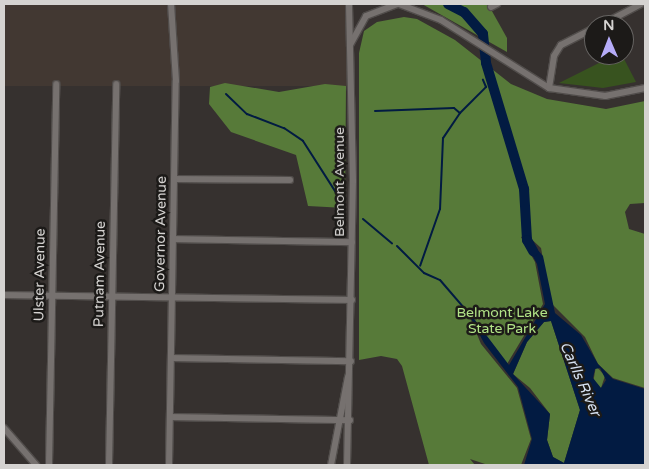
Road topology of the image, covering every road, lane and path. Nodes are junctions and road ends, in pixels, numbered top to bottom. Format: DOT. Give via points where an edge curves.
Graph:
graph roads {
  1 [pos="171,4"];
  2 [pos="349,4"];
  3 [pos="398,4"];
  4 [pos="641,4"];
  5 [pos="620,15"];
  6 [pos="584,33"];
  7 [pos="349,46"];
  8 [pos="56,84"];
  9 [pos="116,84"];
  10 [pos="549,88"];
  11 [pos="645,88"];
  12 [pos="174,179"];
  13 [pos="290,180"];
  14 [pos="173,239"];
  15 [pos="352,242"];
  16 [pos="4,294"];
  17 [pos="53,295"];
  18 [pos="112,297"];
  19 [pos="172,298"];
  20 [pos="352,300"];
  21 [pos="171,358"];
  22 [pos="351,361"];
  23 [pos="170,417"];
  24 [pos="340,419"];
  25 [pos="350,420"];
  26 [pos="4,428"];
  27 [pos="36,465"];
  28 [pos="49,465"];
  29 [pos="109,465"];
  30 [pos="169,465"];
  31 [pos="331,465"];
  32 [pos="347,465"];
  1 -- 12 [label="street, Governor Avenue" via="176,81"];
  2 -- 7 [label="street, Belmont Avenue"];
  3 -- 7 [label="street" via="366,16"];
  3 -- 10 [label="street" via="433,16"];
  4 -- 5 [label="street"];
  6 -- 10 [label="street" via="561,45 554,56"];
  7 -- 15 [label="street, Belmont Avenue"];
  8 -- 17 [label="street, Ulster Avenue"];
  9 -- 18 [label="street, Putnam Avenue"];
  10 -- 11 [label="street" via="605,96"];
  12 -- 13 [label="street"];
  12 -- 14 [label="street, Governor Avenue"];
  14 -- 15 [label="street"];
  14 -- 19 [label="street, Governor Avenue"];
  15 -- 20 [label="street, Belmont Avenue"];
  16 -- 17 [label="street"];
  17 -- 18 [label="street"];
  17 -- 28 [label="street, Ulster Avenue"];
  18 -- 19 [label="street"];
  18 -- 29 [label="street, Putnam Avenue"];
  19 -- 20 [label="street"];
  19 -- 21 [label="street, Governor Avenue"];
  20 -- 22 [label="street, Belmont Avenue"];
  21 -- 22 [label="street"];
  21 -- 23 [label="street, Governor Avenue"];
  22 -- 24 [label="street, Belmont Avenue"];
  22 -- 25 [label="street, Belmont Avenue"];
  23 -- 24 [label="street"];
  23 -- 30 [label="street, Governor Avenue"];
  24 -- 25 [label="street"];
  24 -- 31 [label="street, Belmont Avenue"];
  25 -- 32 [label="street, Belmont Avenue"];
  26 -- 27 [label="street"];
}
